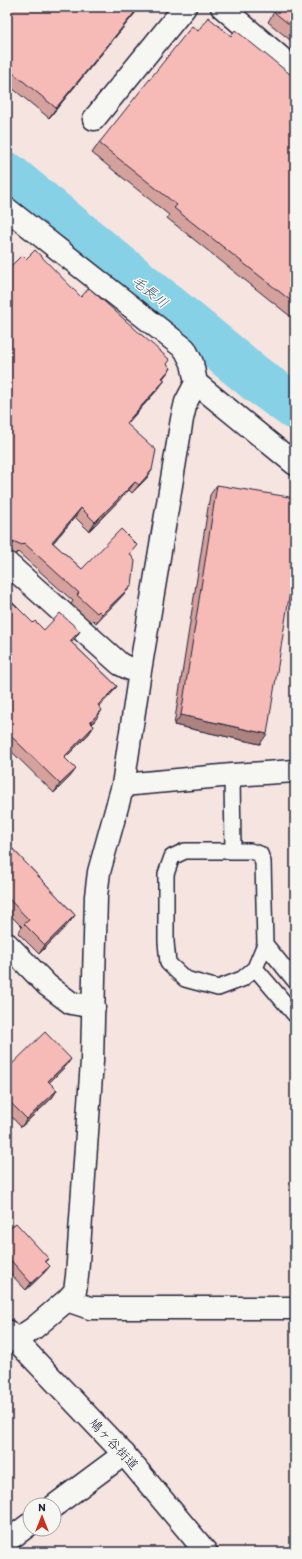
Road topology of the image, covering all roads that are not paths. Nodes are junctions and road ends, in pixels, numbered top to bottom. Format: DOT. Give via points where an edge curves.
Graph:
graph roads {
  1 [pos="185,7"];
  2 [pos="222,7"];
  3 [pos="295,70"];
  4 [pos="94,119"];
  5 [pos="9,213"];
  6 [pos="196,383"];
  7 [pos="295,464"];
  8 [pos="7,563"];
  9 [pos="140,671"];
  10 [pos="295,771"];
  11 [pos="232,775"];
  12 [pos="123,785"];
  13 [pos="233,851"];
  14 [pos="7,944"];
  15 [pos="265,944"];
  16 [pos="255,968"];
  17 [pos="295,981"];
  18 [pos="94,1007"];
  19 [pos="295,1015"];
  20 [pos="67,1300"];
  21 [pos="295,1308"];
  22 [pos="11,1336"];
  23 [pos="124,1454"];
  24 [pos="62,1500"];
  25 [pos="22,1530"];
  26 [pos="7,1541"];
  27 [pos="206,1552"];
  1 -- 4 [label="street"];
  2 -- 3 [label="street"];
  5 -- 6 [label="street" via="185,349 192,363"];
  6 -- 7 [label="street"];
  6 -- 9 [label="street" via="186,402 182,419"];
  8 -- 9 [label="street" via="120,664"];
  9 -- 12 [label="street"];
  10 -- 11 [label="street"];
  11 -- 12 [label="street"];
  11 -- 13 [label="lane"];
  12 -- 18 [label="street" via="99,872 96,896"];
  13 -- 15 [label="lane" via="260,854 263,862"];
  13 -- 16 [label="lane" via="185,850 172,857 166,874 168,963 185,980 218,988 242,979"];
  14 -- 18 [label="street" via="48,985 71,1003"];
  15 -- 16 [label="lane"];
  15 -- 17 [label="lane"];
  16 -- 19 [label="lane"];
  18 -- 20 [label="street" via="77,1276 74,1291"];
  20 -- 21 [label="street" via="90,1308"];
  20 -- 22 [label="street" via="34,1328"];
  22 -- 23 [label="street, 鳩ヶ谷街道"];
  23 -- 24 [label="street"];
  23 -- 27 [label="street, 鳩ヶ谷街道"];
  25 -- 26 [label="street"];
}
